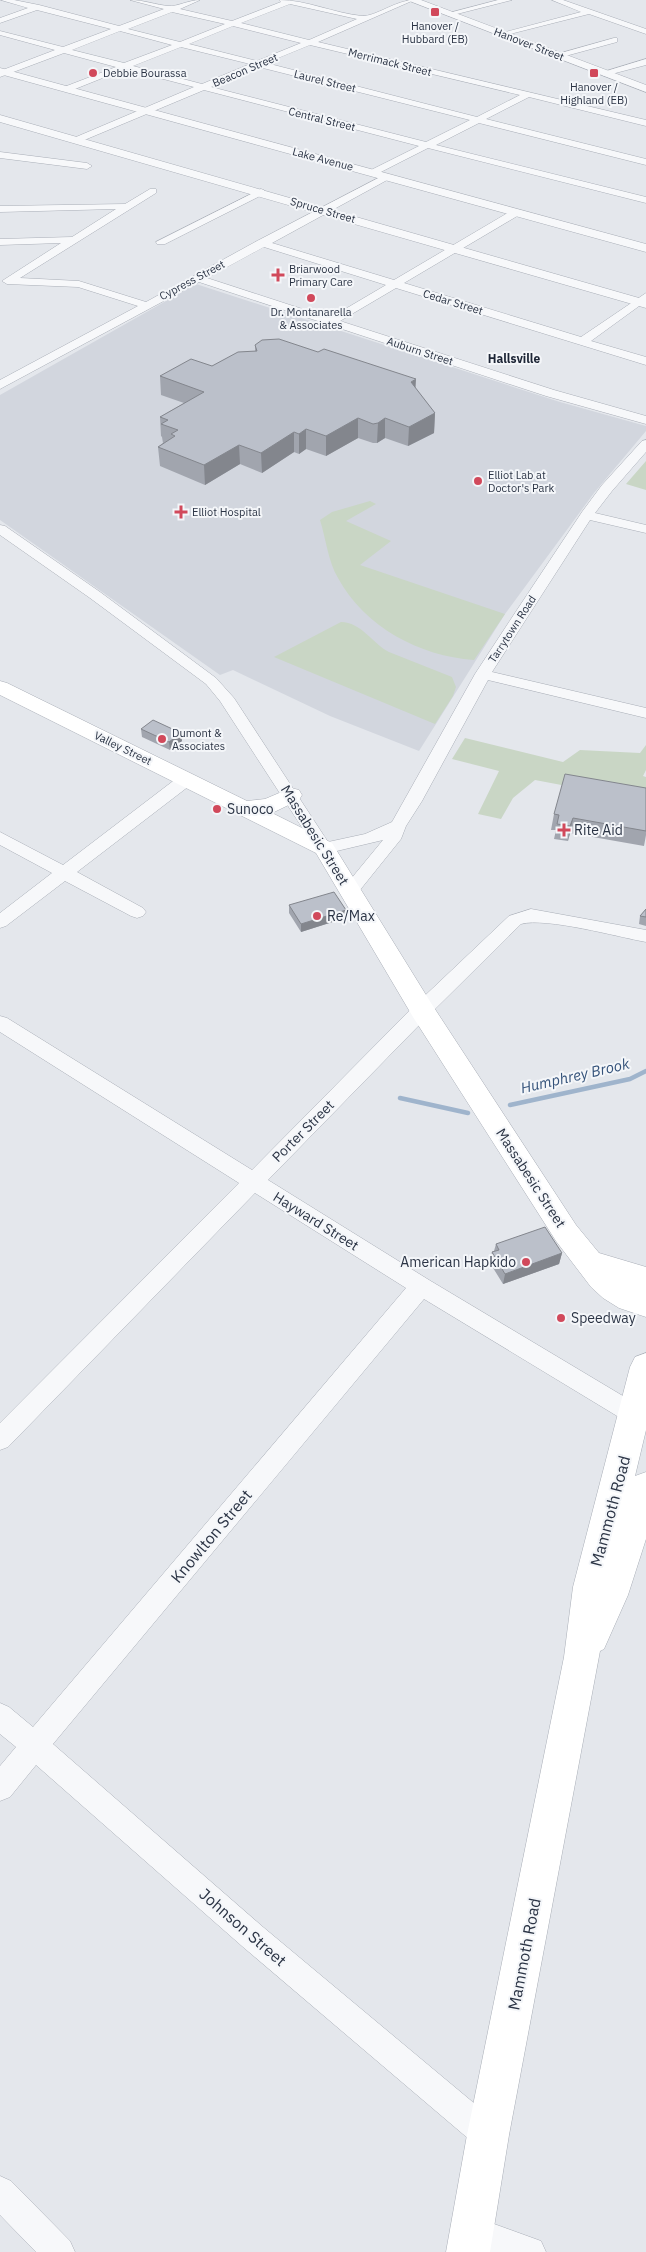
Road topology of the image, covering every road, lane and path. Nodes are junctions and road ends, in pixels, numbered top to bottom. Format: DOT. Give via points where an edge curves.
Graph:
graph roads {
  1 [pos="5,0"];
  2 [pos="134,0"];
  3 [pos="196,0"];
  4 [pos="289,0"];
  5 [pos="411,0"];
  6 [pos="508,0"];
  7 [pos="556,0"];
  8 [pos="53,2"];
  9 [pos="36,8"];
  10 [pos="172,9"];
  11 [pos="589,12"];
  12 [pos="449,14"];
  13 [pos="366,19"];
  14 [pos="640,19"];
  15 [pos="0,21"];
  16 [pos="232,24"];
  17 [pos="626,25"];
  18 [pos="119,29"];
  19 [pos="646,32"];
  20 [pos="0,33"];
  21 [pos="502,34"];
  22 [pos="614,40"];
  23 [pos="310,42"];
  24 [pos="180,44"];
  25 [pos="63,50"];
  26 [pos="558,55"];
  27 [pos="646,62"];
  28 [pos="258,64"];
  29 [pos="124,66"];
  30 [pos="2,72"];
  31 [pos="604,73"];
  32 [pos="202,88"];
  33 [pos="67,89"];
  34 [pos="646,89"];
  35 [pos="527,95"];
  36 [pos="147,111"];
  37 [pos="0,118"];
  38 [pos="477,119"];
  39 [pos="646,122"];
  40 [pos="79,139"];
  41 [pos="426,145"];
  42 [pos="0,155"];
  43 [pos="646,162"];
  44 [pos="87,166"];
  45 [pos="372,173"];
  46 [pos="386,177"];
  47 [pos="153,192"];
  48 [pos="261,192"];
  49 [pos="646,200"];
  50 [pos="126,207"];
  51 [pos="0,209"];
  52 [pos="323,210"];
  53 [pos="515,213"];
  54 [pos="72,240"];
  55 [pos="0,242"];
  56 [pos="161,242"];
  57 [pos="261,243"];
  58 [pos="454,248"];
  59 [pos="646,248"];
  60 [pos="196,278"];
  61 [pos="4,280"];
  62 [pos="395,284"];
  63 [pos="643,300"];
  64 [pos="145,305"];
  65 [pos="331,322"];
  66 [pos="583,341"];
  67 [pos="646,361"];
  68 [pos="0,385"];
  69 [pos="646,420"];
  70 [pos="646,444"];
  71 [pos="587,516"];
  72 [pos="0,528"];
  73 [pos="646,529"];
  74 [pos="15,539"];
  75 [pos="0,548"];
  76 [pos="483,674"];
  77 [pos="0,687"];
  78 [pos="646,713"];
  79 [pos="187,779"];
  80 [pos="291,795"];
  81 [pos="246,808"];
  82 [pos="398,826"];
  83 [pos="0,838"];
  84 [pos="324,848"];
  85 [pos="64,873"];
  86 [pos="350,891"];
  87 [pos="137,912"];
  88 [pos="0,922"];
  89 [pos="646,936"];
  90 [pos="422,1010"];
  91 [pos="0,1023"];
  92 [pos="254,1181"];
  93 [pos="590,1261"];
  94 [pos="646,1280"];
  95 [pos="421,1286"];
  96 [pos="646,1304"];
  97 [pos="646,1367"];
  98 [pos="635,1415"];
  99 [pos="0,1439"];
  100 [pos="638,1491"];
  101 [pos="0,1716"];
  102 [pos="35,1745"];
  103 [pos="0,1786"];
  104 [pos="488,2135"];
  105 [pos="0,2192"];
  106 [pos="470,2242"];
  107 [pos="59,2252"];
  108 [pos="530,2252"];
  1 -- 9 [label="street, Laurel Street"];
  2 -- 10 [label="street, Merrimack Street"];
  3 -- 10 [label="street"];
  4 -- 13 [label="street"];
  4 -- 16 [label="street"];
  5 -- 12 [label="street, Hanover Street"];
  5 -- 13 [label="street, Beacon Street"];
  6 -- 12 [label="street"];
  7 -- 11 [label="street"];
  8 -- 9 [label="street"];
  9 -- 15 [label="street"];
  9 -- 18 [label="street, Laurel Street"];
  10 -- 16 [label="street, Merrimack Street"];
  10 -- 18 [label="street"];
  11 -- 17 [label="street"];
  11 -- 21 [label="street"];
  12 -- 21 [label="street, Hanover Street"];
  13 -- 23 [label="street, Beacon Street"];
  14 -- 17 [label="street"];
  16 -- 23 [label="street, Merrimack Street"];
  16 -- 24 [label="street"];
  17 -- 19 [label="street"];
  18 -- 24 [label="street, Laurel Street"];
  18 -- 25 [label="street"];
  20 -- 25 [label="street, Central Street"];
  21 -- 26 [label="street, Hanover Street"];
  22 -- 26 [label="street"];
  23 -- 28 [label="street, Beacon Street"];
  23 -- 35 [label="street, Merrimack Street"];
  24 -- 28 [label="street, Laurel Street"];
  24 -- 29 [label="street"];
  25 -- 29 [label="street, Central Street"];
  25 -- 30 [label="street"];
  26 -- 31 [label="street, Hanover Street"];
  27 -- 31 [label="street"];
  28 -- 32 [label="street, Beacon Street"];
  28 -- 38 [label="street, Laurel Street"];
  29 -- 32 [label="street, Central Street"];
  29 -- 33 [label="street"];
  30 -- 33 [label="street, Lake Avenue"];
  31 -- 34 [label="street, Hanover Street"];
  32 -- 36 [label="street, Beacon Street"];
  32 -- 41 [label="street, Central Street"];
  33 -- 36 [label="street, Lake Avenue"];
  35 -- 38 [label="street"];
  35 -- 39 [label="street, Merrimack Street"];
  36 -- 40 [label="street, Beacon Street"];
  36 -- 45 [label="street, Lake Avenue"];
  37 -- 40 [label="street, Spruce Street"];
  38 -- 41 [label="street"];
  38 -- 43 [label="street, Laurel Street"];
  40 -- 48 [label="street, Spruce Street"];
  41 -- 45 [label="street"];
  41 -- 49 [label="street, Central Street"];
  42 -- 44 [label="street"];
  45 -- 46 [label="street, Lake Avenue"];
  46 -- 52 [label="street, Cypress Street"];
  46 -- 53 [label="street, Lake Avenue"];
  47 -- 50 [label="street"];
  48 -- 52 [label="street, Spruce Street"];
  48 -- 56 [label="street"];
  50 -- 51 [label="street"];
  50 -- 54 [label="street"];
  52 -- 57 [label="street, Cypress Street"];
  52 -- 58 [label="street, Spruce Street"];
  53 -- 58 [label="street"];
  53 -- 59 [label="street, Lake Avenue"];
  54 -- 55 [label="street"];
  54 -- 61 [label="street"];
  57 -- 60 [label="street, Cypress Street"];
  57 -- 62 [label="street, Cedar Street"];
  58 -- 62 [label="street"];
  58 -- 63 [label="street, Spruce Street"];
  60 -- 64 [label="street, Cypress Street"];
  60 -- 65 [label="street, Auburn Street"];
  61 -- 64 [label="street" via="73,283"];
  62 -- 65 [label="street"];
  62 -- 66 [label="street, Cedar Street"];
  63 -- 66 [label="street"];
  64 -- 68 [label="street, Cypress Street"];
  65 -- 69 [label="street, Auburn Street" via="550,393"];
  66 -- 67 [label="street, Cedar Street"];
  70 -- 71 [label="street, Tarrytown Road"];
  71 -- 73 [label="street"];
  71 -- 76 [label="street, Tarrytown Road"];
  72 -- 74 [label="street, Massabesic Street"];
  74 -- 75 [label="street"];
  74 -- 80 [label="street, Massabesic Street" via="211,681 226,698"];
  76 -- 78 [label="street"];
  76 -- 82 [label="street, Tarrytown Road"];
  77 -- 79 [label="main road, Valley Street"];
  79 -- 81 [label="main road, Valley Street"];
  79 -- 85 [label="street"];
  80 -- 81 [label="main road" via="270,806"];
  80 -- 84 [label="street, Massabesic Street"];
  81 -- 84 [label="main road, Valley Street"];
  82 -- 84 [label="street" via="368,840"];
  82 -- 86 [label="street, Tarrytown Road" via="393,839"];
  83 -- 85 [label="street"];
  84 -- 86 [label="main road, Massabesic Street"];
  85 -- 87 [label="street"];
  85 -- 88 [label="street"];
  86 -- 90 [label="main road, Massabesic Street"];
  89 -- 90 [label="street, Porter Street" via="550,917 531,915 515,920"];
  90 -- 92 [label="street, Porter Street"];
  90 -- 93 [label="main road, Massabesic Street" via="566,1233"];
  91 -- 92 [label="street, Hayward Street"];
  92 -- 95 [label="street, Hayward Street"];
  92 -- 99 [label="street, Porter Street"];
  93 -- 94 [label="main road, Massabesic Street"];
  93 -- 96 [label="main road, Massabesic Street" via="614,1290"];
  95 -- 98 [label="street, Hayward Street"];
  95 -- 102 [label="street, Knowlton Street"];
  97 -- 98 [label="main road, Mammoth Road"];
  98 -- 100 [label="main road, Mammoth Road"];
  100 -- 104 [label="main road, Mammoth Road" via="611,1595 582,1656"];
  101 -- 102 [label="street, Johnson Street"];
  102 -- 103 [label="street, Knowlton Street"];
  102 -- 104 [label="street, Johnson Street" via="253,1937"];
  104 -- 106 [label="main road, Mammoth Road"];
  105 -- 107 [label="street"];
  106 -- 108 [label="street"];
}
